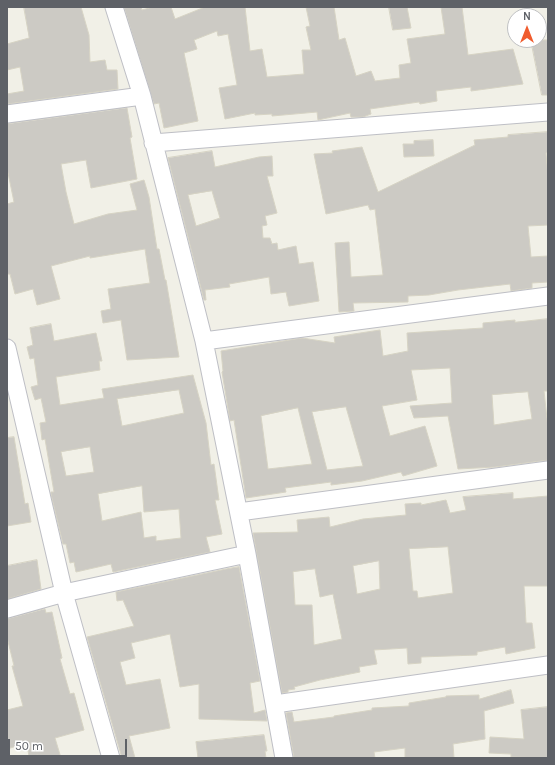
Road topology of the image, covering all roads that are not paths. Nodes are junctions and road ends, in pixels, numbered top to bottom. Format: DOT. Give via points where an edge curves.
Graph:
graph roads {
  1 [pos="114,7"];
  2 [pos="142,96"];
  3 [pos="548,112"];
  4 [pos="7,114"];
  5 [pos="153,143"];
  6 [pos="548,296"];
  7 [pos="204,340"];
  8 [pos="7,348"];
  9 [pos="548,470"];
  10 [pos="239,512"];
  11 [pos="247,554"];
  12 [pos="64,593"];
  13 [pos="7,609"];
  14 [pos="548,665"];
  15 [pos="275,704"];
  16 [pos="111,758"];
  17 [pos="284,758"];
  1 -- 2 [label="street"];
  2 -- 4 [label="street"];
  2 -- 5 [label="street"];
  3 -- 5 [label="street"];
  5 -- 7 [label="street"];
  6 -- 7 [label="street"];
  7 -- 10 [label="street"];
  8 -- 12 [label="street"];
  9 -- 10 [label="street"];
  10 -- 11 [label="street"];
  11 -- 12 [label="street"];
  11 -- 15 [label="street"];
  12 -- 13 [label="street"];
  12 -- 16 [label="street"];
  14 -- 15 [label="street"];
  15 -- 17 [label="street"];
}
